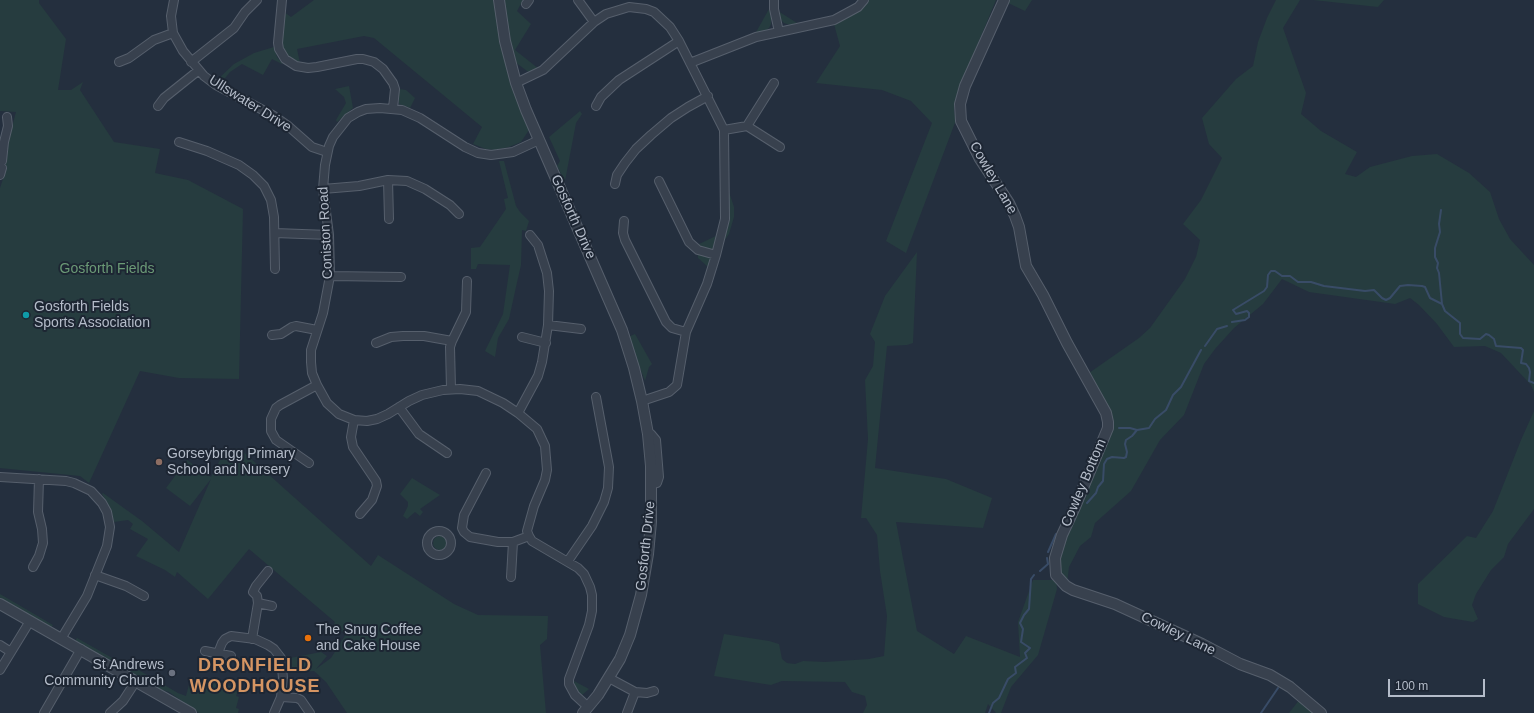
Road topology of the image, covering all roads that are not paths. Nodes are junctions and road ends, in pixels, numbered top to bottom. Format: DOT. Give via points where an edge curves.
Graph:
graph roads {
  1 [pos="174,0"];
  2 [pos="257,0"];
  3 [pos="282,0"];
  4 [pos="499,0"];
  5 [pos="578,0"];
  6 [pos="774,0"];
  7 [pos="864,0"];
  8 [pos="1004,0"];
  9 [pos="638,3"];
  10 [pos="594,22"];
  11 [pos="779,32"];
  12 [pos="173,33"];
  13 [pos="679,42"];
  14 [pos="119,62"];
  15 [pos="191,62"];
  16 [pos="690,63"];
  17 [pos="198,70"];
  18 [pos="516,83"];
  19 [pos="774,83"];
  20 [pos="708,96"];
  21 [pos="158,106"];
  22 [pos="596,106"];
  23 [pos="393,108"];
  24 [pos="7,117"];
  25 [pos="746,126"];
  26 [pos="724,130"];
  27 [pos="539,140"];
  28 [pos="2,142"];
  29 [pos="179,142"];
  30 [pos="780,147"];
  31 [pos="327,152"];
  32 [pos="1,168"];
  33 [pos="388,180"];
  34 [pos="660,181"];
  35 [pos="615,184"];
  36 [pos="323,189"];
  37 [pos="459,214"];
  38 [pos="390,220"];
  39 [pos="624,221"];
  40 [pos="275,233"];
  41 [pos="329,235"];
  42 [pos="530,235"];
  43 [pos="716,255"];
  44 [pos="275,270"];
  45 [pos="330,276"];
  46 [pos="401,277"];
  47 [pos="467,281"];
  48 [pos="548,325"];
  49 [pos="581,329"];
  50 [pos="317,330"];
  51 [pos="686,332"];
  52 [pos="272,336"];
  53 [pos="522,337"];
  54 [pos="452,341"];
  55 [pos="376,343"];
  56 [pos="546,343"];
  57 [pos="317,385"];
  58 [pos="451,389"];
  59 [pos="596,397"];
  60 [pos="642,401"];
  61 [pos="399,407"];
  62 [pos="518,413"];
  63 [pos="1108,417"];
  64 [pos="354,420"];
  65 [pos="447,453"];
  66 [pos="309,463"];
  67 [pos="486,473"];
  68 [pos="0,477"];
  69 [pos="39,479"];
  70 [pos="360,514"];
  71 [pos="464,532"];
  72 [pos="529,536"];
  73 [pos="451,540"];
  74 [pos="513,542"];
  75 [pos="1058,548"];
  76 [pos="568,561"];
  77 [pos="33,568"];
  78 [pos="268,572"];
  79 [pos="95,575"];
  80 [pos="511,577"];
  81 [pos="144,596"];
  82 [pos="258,603"];
  83 [pos="0,604"];
  84 [pos="272,606"];
  85 [pos="30,621"];
  86 [pos="61,639"];
  87 [pos="252,639"];
  88 [pos="0,645"];
  89 [pos="80,650"];
  90 [pos="205,651"];
  91 [pos="11,652"];
  92 [pos="218,654"];
  93 [pos="231,656"];
  94 [pos="0,670"];
  95 [pos="609,678"];
  96 [pos="136,681"];
  97 [pos="654,691"];
  98 [pos="635,692"];
  99 [pos="280,697"];
  100 [pos="586,710"];
  101 [pos="44,713"];
  102 [pos="110,713"];
  103 [pos="191,713"];
  104 [pos="274,713"];
  105 [pos="310,713"];
  106 [pos="627,713"];
  107 [pos="1321,713"];
  1 -- 12 [label="street, Ullswater Drive" via="171,16"];
  2 -- 15 [label="street" via="234,28"];
  3 -- 23 [label="street" via="278,43 285,59 296,66 308,68 357,59 374,62 393,83"];
  4 -- 18 [label="street, Gosforth Drive" via="505,41"];
  5 -- 10 [label="street"];
  6 -- 11 [label="street"];
  7 -- 11 [label="street" via="858,7 834,20"];
  8 -- 63 [label="street, Cowley Lane" via="966,86 960,104 961,121 980,159 1012,210 1019,227 1026,266"];
  9 -- 10 [label="street" via="612,11"];
  9 -- 13 [label="street" via="663,20"];
  10 -- 18 [label="street" via="543,70"];
  11 -- 16 [label="street" via="735,44"];
  12 -- 14 [label="street" via="154,40"];
  12 -- 15 [label="street, Ullswater Drive"];
  13 -- 16 [label="street"];
  13 -- 22 [label="street" via="619,80 601,97"];
  15 -- 17 [label="street, Ullswater Drive"];
  16 -- 20 [label="street"];
  17 -- 21 [label="street"];
  17 -- 31 [label="street, Ullswater Drive" via="216,85 274,116 312,147"];
  18 -- 27 [label="street, Gosforth Drive"];
  19 -- 25 [label="street"];
  20 -- 26 [label="street"];
  20 -- 35 [label="street" via="651,135 625,163 617,175"];
  23 -- 27 [label="street, Coniston Road" via="408,111 465,147 484,154 500,155 513,152"];
  23 -- 31 [label="street, Coniston Road" via="366,109 354,114 336,131"];
  24 -- 28 [label="street" via="8,126"];
  25 -- 26 [label="street"];
  25 -- 30 [label="street"];
  26 -- 43 [label="street" via="724,219"];
  27 -- 60 [label="street, Gosforth Drive" via="622,330"];
  28 -- 32 [label="street"];
  29 -- 40 [label="street" via="229,161 258,179 271,200"];
  31 -- 36 [label="street, Coniston Road"];
  33 -- 36 [label="street"];
  33 -- 37 [label="street" via="416,184 450,205"];
  33 -- 38 [label="street"];
  34 -- 43 [label="street" via="689,242 698,250"];
  36 -- 41 [label="street, Coniston Road"];
  39 -- 51 [label="street" via="625,240 666,322 672,328"];
  40 -- 41 [label="street"];
  40 -- 44 [label="street"];
  41 -- 45 [label="street, Coniston Road"];
  42 -- 48 [label="street" via="538,245 547,273"];
  43 -- 51 [label="street" via="707,284"];
  45 -- 46 [label="street"];
  45 -- 50 [label="street, Coniston Road"];
  47 -- 54 [label="street" via="466,312"];
  48 -- 49 [label="street"];
  48 -- 56 [label="street"];
  50 -- 52 [label="street" via="296,326"];
  50 -- 57 [label="street, Coniston Road" via="311,350 312,374"];
  51 -- 60 [label="street" via="677,385 669,392"];
  53 -- 56 [label="street"];
  54 -- 55 [label="street" via="424,336 403,336 391,337"];
  54 -- 58 [label="street"];
  56 -- 62 [label="street" via="538,376"];
  57 -- 64 [label="street, Coniston Road" via="332,408"];
  57 -- 66 [label="street" via="283,402 276,408 271,419 271,431 276,440"];
  58 -- 61 [label="street, Coniston Road" via="422,395"];
  58 -- 62 [label="street, Coniston Road" via="478,391"];
  59 -- 76 [label="street" via="610,478 604,502 595,520"];
  60 -- 95 [label="street, Gosforth Drive" via="648,434 652,484 648,554 641,595 630,635"];
  61 -- 64 [label="street, Coniston Road" via="377,419"];
  61 -- 65 [label="street" via="419,434"];
  62 -- 72 [label="street, Coniston Road" via="537,429 547,455 545,480 528,523"];
  63 -- 75 [label="street, Cowley Bottom" via="1108,428"];
  64 -- 70 [label="street" via="351,437 353,447 377,486 372,500"];
  67 -- 71 [label="street" via="464,515"];
  68 -- 69 [label="street"];
  69 -- 77 [label="street" via="38,512 43,543"];
  69 -- 79 [label="street" via="78,484 91,491 102,503 110,527"];
  71 -- 73 [label="street"];
  71 -- 74 [label="street" via="480,540"];
  72 -- 74 [label="street"];
  72 -- 76 [label="street" via="532,541"];
  74 -- 80 [label="street"];
  75 -- 107 [label="street, Cowley Lane" via="1055,558 1056,576 1066,586 1115,604 1240,664 1270,675 1290,687"];
  76 -- 100 [label="street" via="584,574 592,595 589,625 569,684"];
  78 -- 82 [label="street" via="253,592"];
  79 -- 81 [label="street" via="126,586"];
  79 -- 86 [label="street" via="87,596"];
  82 -- 84 [label="street"];
  82 -- 87 [label="street"];
  83 -- 85 [label="street"];
  85 -- 86 [label="street"];
  85 -- 91 [label="street"];
  86 -- 89 [label="street"];
  87 -- 92 [label="street" via="231,636 222,643"];
  87 -- 99 [label="street" via="268,645 281,658 283,678"];
  88 -- 91 [label="street"];
  89 -- 96 [label="street"];
  89 -- 101 [label="street"];
  90 -- 92 [label="street"];
  91 -- 94 [label="street"];
  92 -- 93 [label="street"];
  95 -- 98 [label="street"];
  95 -- 100 [label="street, Gosforth Drive"];
  96 -- 102 [label="street" via="123,701"];
  96 -- 103 [label="street"];
  97 -- 98 [label="street"];
  98 -- 106 [label="street"];
  99 -- 104 [label="street"];
  99 -- 105 [label="street" via="297,698"];
}
